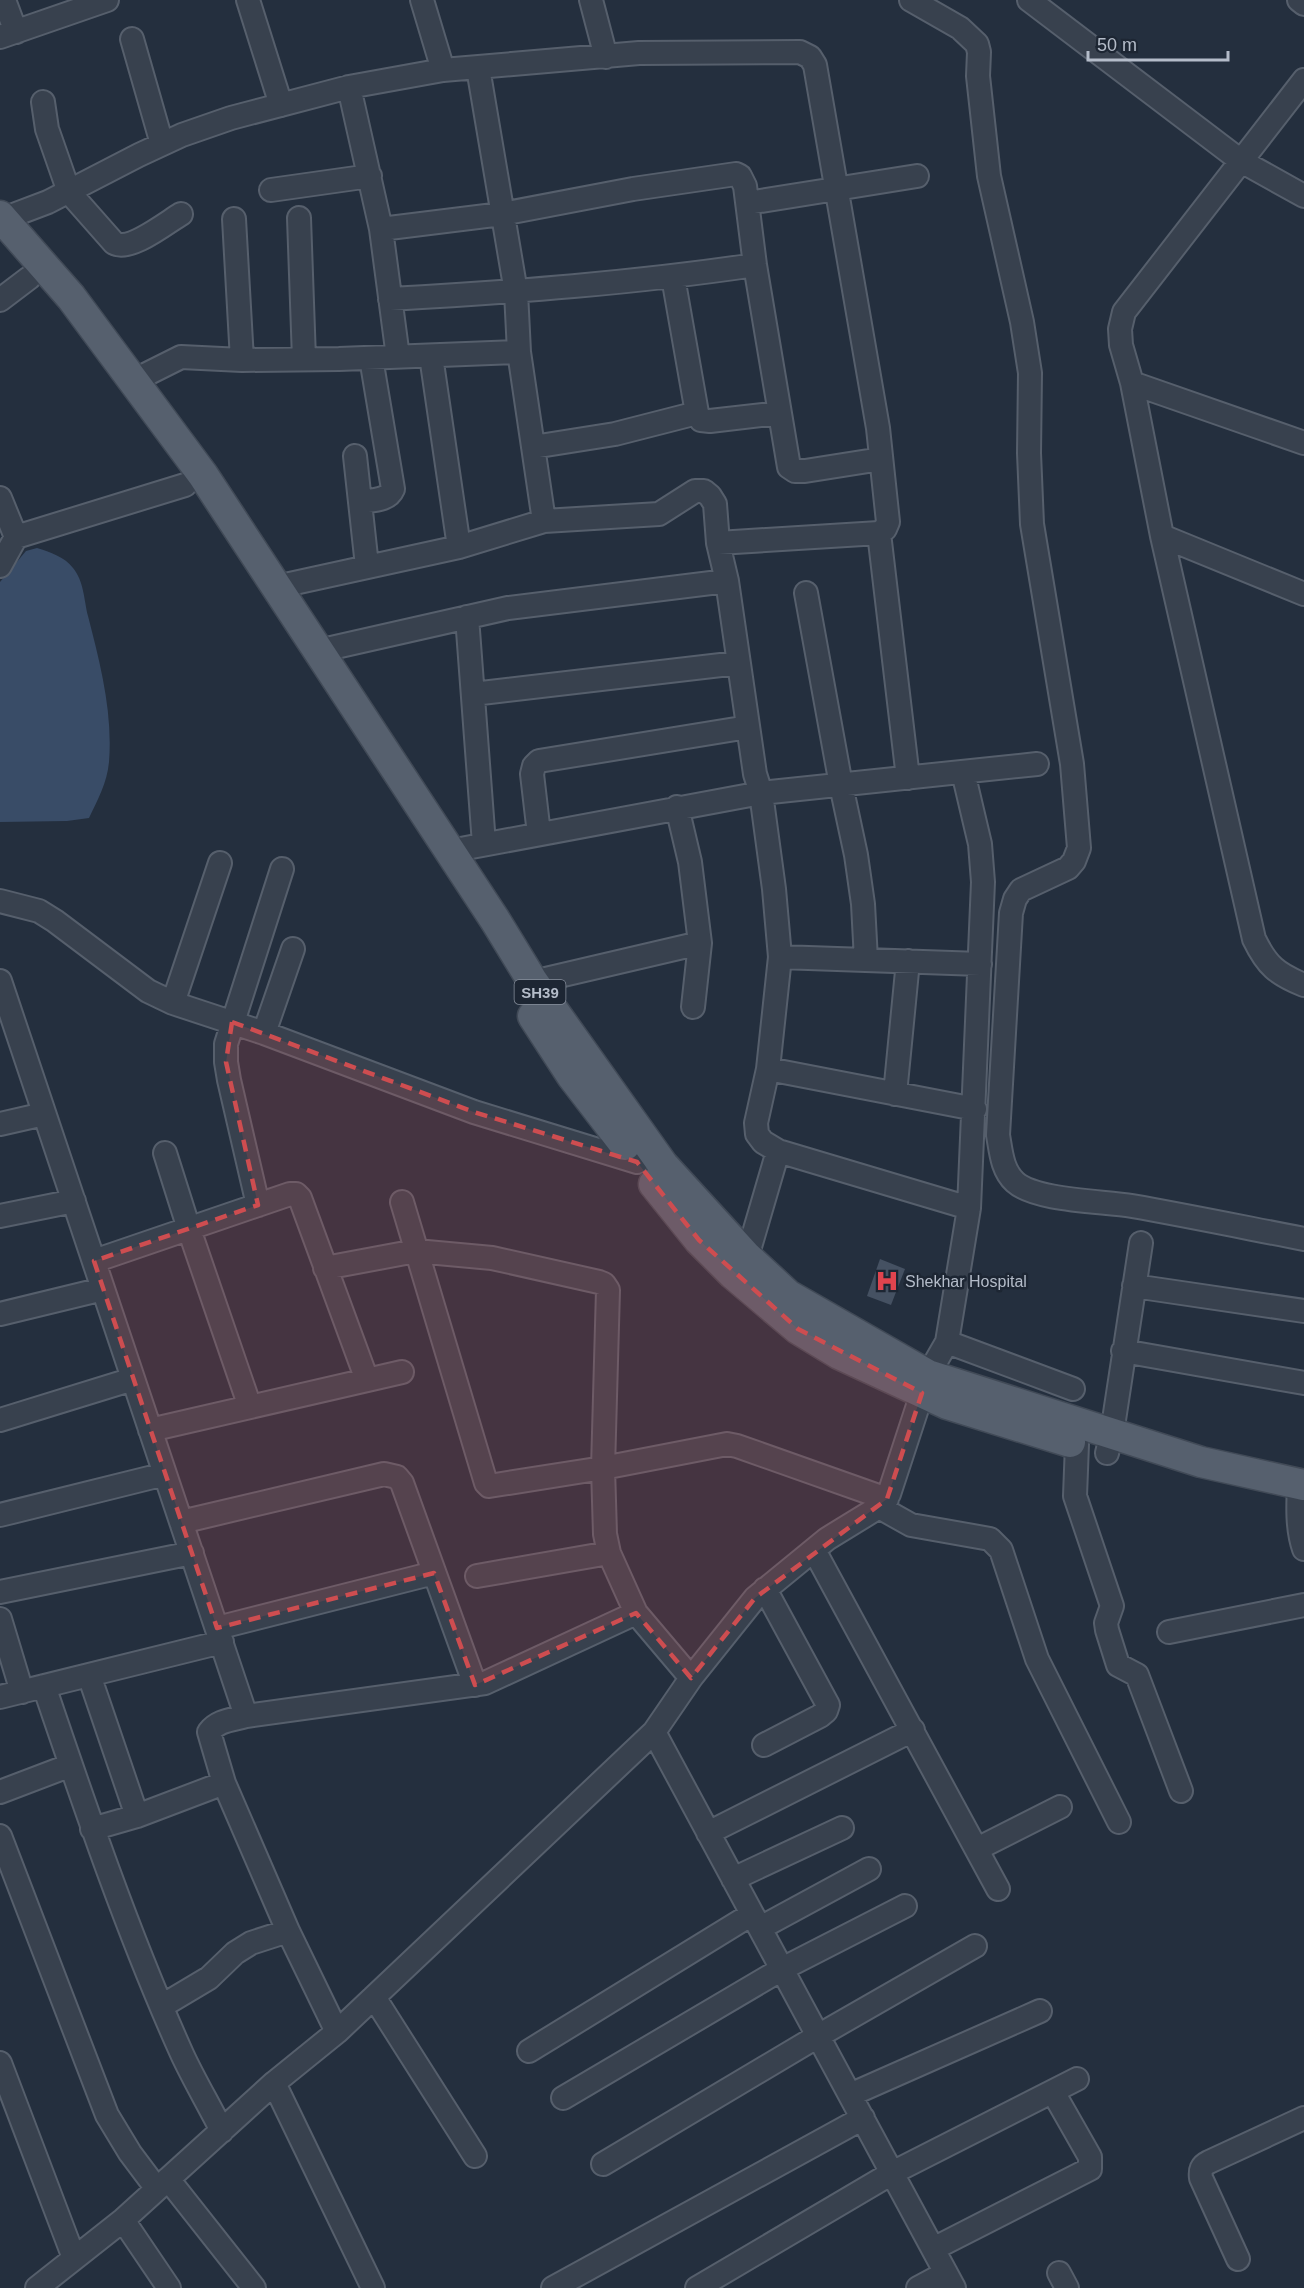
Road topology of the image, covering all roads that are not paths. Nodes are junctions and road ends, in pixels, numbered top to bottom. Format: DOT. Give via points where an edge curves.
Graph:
graph roads {
  1 [pos="4,0"];
  2 [pos="107,0"];
  3 [pos="248,0"];
  4 [pos="422,0"];
  5 [pos="591,0"];
  6 [pos="910,0"];
  7 [pos="1029,0"];
  8 [pos="1299,0"];
  9 [pos="1304,4"];
  10 [pos="8,34"];
  11 [pos="132,39"];
  12 [pos="606,57"];
  13 [pos="478,68"];
  14 [pos="443,70"];
  15 [pos="1304,80"];
  16 [pos="349,87"];
  17 [pos="43,102"];
  18 [pos="281,105"];
  19 [pos="162,144"];
  20 [pos="1241,161"];
  21 [pos="370,176"];
  22 [pos="917,176"];
  23 [pos="837,188"];
  24 [pos="270,190"];
  25 [pos="69,192"];
  26 [pos="1304,196"];
  27 [pos="748,203"];
  28 [pos="181,214"];
  29 [pos="502,214"];
  30 [pos="299,218"];
  31 [pos="234,219"];
  32 [pos="1,226"];
  33 [pos="381,229"];
  34 [pos="755,265"];
  35 [pos="673,277"];
  36 [pos="29,278"];
  37 [pos="516,292"];
  38 [pos="390,299"];
  39 [pos="0,300"];
  40 [pos="519,352"];
  41 [pos="431,356"];
  42 [pos="398,357"];
  43 [pos="372,358"];
  44 [pos="304,359"];
  45 [pos="242,360"];
  46 [pos="133,381"];
  47 [pos="1132,382"];
  48 [pos="697,413"];
  49 [pos="779,413"];
  50 [pos="1304,443"];
  51 [pos="533,447"];
  52 [pos="355,456"];
  53 [pos="881,459"];
  54 [pos="184,485"];
  55 [pos="0,498"];
  56 [pos="360,502"];
  57 [pos="544,521"];
  58 [pos="879,533"];
  59 [pos="1162,536"];
  60 [pos="16,537"];
  61 [pos="718,543"];
  62 [pos="459,547"];
  63 [pos="0,566"];
  64 [pos="367,566"];
  65 [pos="727,581"];
  66 [pos="276,587"];
  67 [pos="806,594"];
  68 [pos="1304,594"];
  69 [pos="468,617"];
  70 [pos="318,651"];
  71 [pos="738,663"];
  72 [pos="473,694"];
  73 [pos="748,727"];
  74 [pos="1036,764"];
  75 [pos="963,772"];
  76 [pos="909,778"];
  77 [pos="841,785"];
  78 [pos="761,793"];
  79 [pos="677,807"];
  80 [pos="539,834"];
  81 [pos="484,844"];
  82 [pos="450,851"];
  83 [pos="220,863"];
  84 [pos="282,869"];
  85 [pos="0,901"];
  86 [pos="700,943"];
  87 [pos="293,949"];
  88 [pos="780,957"];
  89 [pos="866,960"];
  90 [pos="908,961"];
  91 [pos="980,964"];
  92 [pos="0,981"];
  93 [pos="533,982"];
  94 [pos="1304,985"];
  95 [pos="172,1003"];
  96 [pos="693,1007"];
  97 [pos="232,1022"];
  98 [pos="264,1033"];
  99 [pos="768,1069"];
  100 [pos="895,1094"];
  101 [pos="975,1109"];
  102 [pos="44,1114"];
  103 [pos="0,1124"];
  104 [pos="778,1151"];
  105 [pos="165,1153"];
  106 [pos="637,1162"];
  107 [pos="74,1202"];
  108 [pos="402,1202"];
  109 [pos="258,1205"];
  110 [pos="969,1209"];
  111 [pos="0,1216"];
  112 [pos="189,1229"];
  113 [pos="1304,1239"];
  114 [pos="1141,1243"];
  115 [pos="416,1251"];
  116 [pos="747,1257"];
  117 [pos="94,1261"];
  118 [pos="325,1268"];
  119 [pos="1134,1286"];
  120 [pos="103,1289"];
  121 [pos="1304,1311"];
  122 [pos="0,1314"];
  123 [pos="947,1342"];
  124 [pos="1123,1351"];
  125 [pos="402,1372"];
  126 [pos="133,1379"];
  127 [pos="367,1380"];
  128 [pos="1304,1383"];
  129 [pos="925,1384"];
  130 [pos="1073,1389"];
  131 [pos="250,1407"];
  132 [pos="0,1420"];
  133 [pos="150,1430"];
  134 [pos="1109,1443"];
  135 [pos="1077,1444"];
  136 [pos="603,1468"];
  137 [pos="165,1473"];
  138 [pos="1301,1495"];
  139 [pos="883,1503"];
  140 [pos="0,1515"];
  141 [pos="181,1522"];
  142 [pos="814,1550"];
  143 [pos="1304,1550"];
  144 [pos="192,1552"];
  145 [pos="609,1553"];
  146 [pos="434,1573"];
  147 [pos="477,1576"];
  148 [pos="765,1589"];
  149 [pos="0,1592"];
  150 [pos="1304,1605"];
  151 [pos="636,1613"];
  152 [pos="0,1619"];
  153 [pos="1168,1632"];
  154 [pos="219,1635"];
  155 [pos="89,1675"];
  156 [pos="691,1678"];
  157 [pos="475,1685"];
  158 [pos="33,1689"];
  159 [pos="0,1697"];
  160 [pos="246,1716"];
  161 [pos="913,1730"];
  162 [pos="654,1732"];
  163 [pos="765,1745"];
  164 [pos="71,1765"];
  165 [pos="224,1782"];
  166 [pos="1181,1791"];
  167 [pos="0,1792"];
  168 [pos="1060,1808"];
  169 [pos="137,1816"];
  170 [pos="1119,1822"];
  171 [pos="842,1828"];
  172 [pos="92,1829"];
  173 [pos="708,1833"];
  174 [pos="0,1836"];
  175 [pos="977,1849"];
  176 [pos="868,1869"];
  177 [pos="733,1879"];
  178 [pos="998,1889"];
  179 [pos="905,1906"];
  180 [pos="756,1921"];
  181 [pos="288,1931"];
  182 [pos="975,1946"];
  183 [pos="782,1969"];
  184 [pos="374,1997"];
  185 [pos="162,2006"];
  186 [pos="1040,2011"];
  187 [pos="337,2032"];
  188 [pos="818,2036"];
  189 [pos="529,2051"];
  190 [pos="1,2069"];
  191 [pos="1077,2079"];
  192 [pos="274,2083"];
  193 [pos="1053,2092"];
  194 [pos="850,2095"];
  195 [pos="563,2098"];
  196 [pos="863,2118"];
  197 [pos="1304,2118"];
  198 [pos="222,2131"];
  199 [pos="475,2156"];
  200 [pos="603,2164"];
  201 [pos="892,2173"];
  202 [pos="162,2184"];
  203 [pos="123,2220"];
  204 [pos="933,2249"];
  205 [pos="74,2258"];
  206 [pos="1238,2259"];
  207 [pos="590,2279"];
  208 [pos="950,2280"];
  209 [pos="37,2288"];
  210 [pos="169,2288"];
  211 [pos="254,2288"];
  212 [pos="373,2288"];
  213 [pos="553,2288"];
  214 [pos="697,2288"];
  215 [pos="918,2288"];
  1 -- 10 [label="street"];
  2 -- 10 [label="street"];
  3 -- 18 [label="street"];
  4 -- 14 [label="street"];
  5 -- 12 [label="street"];
  6 -- 113 [label="street" via="965,32 979,52 989,176 1030,373 1032,524 1072,764 1079,848 1068,868 1022,890 1011,913 998,1136 1002,1159 1016,1182 1034,1192"];
  7 -- 20 [label="street"];
  8 -- 9 [label="street"];
  11 -- 19 [label="street"];
  12 -- 13 [label="street"];
  12 -- 23 [label="street" via="800,52 810,57 815,66"];
  13 -- 14 [label="street"];
  13 -- 29 [label="street"];
  14 -- 16 [label="street"];
  15 -- 20 [label="street"];
  16 -- 18 [label="street"];
  16 -- 21 [label="street"];
  17 -- 25 [label="street" via="47,129"];
  18 -- 19 [label="street" via="231,118"];
  19 -- 25 [label="street"];
  20 -- 26 [label="street"];
  20 -- 47 [label="street" via="1124,312 1121,345"];
  21 -- 24 [label="street"];
  21 -- 33 [label="street"];
  22 -- 23 [label="street"];
  23 -- 27 [label="street"];
  23 -- 53 [label="street"];
  25 -- 28 [label="street" via="118,246 130,244"];
  25 -- 32 [label="street"];
  27 -- 29 [label="street" via="743,181 731,174"];
  27 -- 34 [label="street"];
  29 -- 33 [label="street"];
  29 -- 37 [label="street"];
  30 -- 44 [label="street"];
  31 -- 45 [label="street"];
  32 -- 36 [label="main road, SH39"];
  32 -- 46 [label="main road, SH39" via="71,297"];
  33 -- 38 [label="street"];
  34 -- 35 [label="street"];
  34 -- 49 [label="street"];
  35 -- 37 [label="street"];
  35 -- 48 [label="street"];
  36 -- 39 [label="street"];
  36 -- 54 [label="main road, SH39" via="86,348"];
  37 -- 38 [label="street"];
  37 -- 40 [label="street"];
  38 -- 42 [label="street"];
  40 -- 41 [label="street"];
  40 -- 51 [label="street"];
  41 -- 42 [label="street"];
  41 -- 62 [label="street"];
  42 -- 43 [label="street"];
  43 -- 44 [label="street"];
  43 -- 56 [label="street" via="393,489 384,498"];
  44 -- 45 [label="street"];
  45 -- 46 [label="street" via="181,357"];
  46 -- 66 [label="main road, SH39" via="203,475"];
  47 -- 50 [label="street"];
  47 -- 59 [label="street"];
  48 -- 49 [label="street" via="701,420 710,421"];
  48 -- 51 [label="street" via="615,434"];
  49 -- 53 [label="street" via="787,460 795,471"];
  51 -- 57 [label="street"];
  52 -- 56 [label="street"];
  53 -- 58 [label="street" via="888,522"];
  54 -- 60 [label="street"];
  54 -- 106 [label="main road, SH39" via="300,654 572,1077"];
  55 -- 60 [label="street"];
  56 -- 64 [label="street"];
  57 -- 61 [label="street" via="659,514 688,494 704,491 714,504"];
  57 -- 62 [label="street"];
  58 -- 61 [label="street"];
  58 -- 76 [label="street"];
  59 -- 68 [label="street"];
  59 -- 94 [label="street" via="1254,939 1269,966"];
  60 -- 63 [label="street"];
  61 -- 65 [label="street"];
  62 -- 64 [label="street"];
  64 -- 66 [label="street"];
  65 -- 69 [label="street" via="508,608"];
  65 -- 71 [label="street"];
  66 -- 70 [label="main road, SH39"];
  67 -- 77 [label="street"];
  69 -- 70 [label="street"];
  69 -- 72 [label="street"];
  70 -- 82 [label="main road, SH39"];
  71 -- 72 [label="street"];
  71 -- 73 [label="street"];
  72 -- 81 [label="street"];
  73 -- 78 [label="street"];
  73 -- 80 [label="street" via="539,761 532,774"];
  74 -- 75 [label="street"];
  75 -- 76 [label="street"];
  75 -- 91 [label="street" via="980,844"];
  76 -- 77 [label="street"];
  77 -- 78 [label="street"];
  77 -- 89 [label="street" via="858,864"];
  78 -- 79 [label="street"];
  78 -- 88 [label="street"];
  79 -- 80 [label="street"];
  79 -- 86 [label="street" via="690,862"];
  80 -- 81 [label="street"];
  81 -- 82 [label="street"];
  82 -- 93 [label="main road, SH39"];
  83 -- 95 [label="street"];
  84 -- 97 [label="street"];
  85 -- 95 [label="street" via="39,911 148,991"];
  86 -- 93 [label="street"];
  86 -- 96 [label="street"];
  87 -- 98 [label="street"];
  88 -- 89 [label="street"];
  88 -- 99 [label="street"];
  89 -- 90 [label="street"];
  90 -- 91 [label="street"];
  90 -- 100 [label="street"];
  91 -- 101 [label="street"];
  92 -- 102 [label="street"];
  93 -- 116 [label="main road, SH39" via="663,1165"];
  95 -- 97 [label="street"];
  97 -- 98 [label="street"];
  97 -- 109 [label="street" via="226,1062"];
  98 -- 106 [label="street" via="474,1112"];
  99 -- 100 [label="street"];
  99 -- 104 [label="street" via="757,1134"];
  100 -- 101 [label="street"];
  101 -- 110 [label="street"];
  102 -- 103 [label="street"];
  102 -- 107 [label="street"];
  104 -- 110 [label="street"];
  104 -- 116 [label="street"];
  105 -- 112 [label="street"];
  106 -- 129 [label="main road, SH39" via="706,1247 798,1329 839,1353"];
  107 -- 111 [label="street"];
  107 -- 117 [label="street"];
  108 -- 115 [label="street"];
  109 -- 112 [label="street"];
  109 -- 118 [label="street" via="296,1194"];
  110 -- 123 [label="street"];
  112 -- 117 [label="street"];
  112 -- 131 [label="street"];
  114 -- 119 [label="street"];
  115 -- 118 [label="street"];
  115 -- 136 [label="street" via="486,1483 493,1486"];
  115 -- 136 [label="street" via="492,1258 607,1286"];
  116 -- 129 [label="main road, SH39" via="788,1295"];
  117 -- 120 [label="street"];
  118 -- 127 [label="street"];
  119 -- 121 [label="street"];
  119 -- 124 [label="street"];
  120 -- 122 [label="street"];
  120 -- 126 [label="street"];
  123 -- 129 [label="street"];
  123 -- 130 [label="street"];
  124 -- 128 [label="street"];
  124 -- 134 [label="street"];
  125 -- 127 [label="street"];
  126 -- 132 [label="street"];
  126 -- 133 [label="street"];
  127 -- 131 [label="street"];
  129 -- 134 [label="main road, SH39"];
  129 -- 135 [label="main road, SH39" via="947,1404"];
  129 -- 139 [label="street"];
  131 -- 133 [label="street"];
  133 -- 137 [label="street"];
  134 -- 135 [label="main road, SH39"];
  134 -- 138 [label="main road, SH39" via="1202,1462"];
  135 -- 166 [label="street" via="1075,1496 1112,1606 1107,1629 1118,1665 1137,1675"];
  136 -- 139 [label="street" via="727,1444"];
  136 -- 145 [label="street"];
  137 -- 140 [label="street"];
  137 -- 141 [label="street"];
  138 -- 143 [label="street"];
  139 -- 142 [label="street"];
  139 -- 170 [label="street" via="911,1525 990,1539 1001,1550 1037,1659"];
  141 -- 144 [label="street"];
  141 -- 146 [label="street" via="390,1474 402,1483"];
  142 -- 148 [label="street"];
  142 -- 161 [label="street"];
  144 -- 149 [label="street"];
  144 -- 154 [label="street"];
  145 -- 147 [label="street"];
  145 -- 151 [label="street"];
  146 -- 154 [label="street"];
  146 -- 157 [label="street"];
  148 -- 156 [label="street" via="741,1613"];
  148 -- 163 [label="street" via="828,1705 820,1716"];
  150 -- 153 [label="street"];
  151 -- 156 [label="street"];
  151 -- 157 [label="street"];
  152 -- 158 [label="street"];
  154 -- 155 [label="street"];
  154 -- 160 [label="street"];
  155 -- 158 [label="street"];
  155 -- 169 [label="street"];
  156 -- 162 [label="street"];
  157 -- 160 [label="street"];
  158 -- 159 [label="street"];
  158 -- 164 [label="street"];
  160 -- 165 [label="street" via="221,1722 209,1732"];
  161 -- 173 [label="street"];
  161 -- 175 [label="street"];
  162 -- 173 [label="street"];
  162 -- 184 [label="street"];
  164 -- 167 [label="street"];
  164 -- 172 [label="street"];
  165 -- 169 [label="street"];
  165 -- 181 [label="street"];
  168 -- 175 [label="street"];
  169 -- 172 [label="street"];
  171 -- 177 [label="street"];
  172 -- 185 [label="street"];
  173 -- 177 [label="street"];
  174 -- 202 [label="street" via="107,2115 130,2153"];
  175 -- 178 [label="street"];
  176 -- 180 [label="street"];
  177 -- 180 [label="street"];
  179 -- 183 [label="street"];
  180 -- 183 [label="street"];
  180 -- 189 [label="street"];
  181 -- 185 [label="street" via="251,1943 209,1978"];
  181 -- 187 [label="street"];
  182 -- 188 [label="street"];
  183 -- 188 [label="street"];
  183 -- 195 [label="street"];
  184 -- 187 [label="street"];
  184 -- 199 [label="street"];
  185 -- 198 [label="street"];
  186 -- 194 [label="street"];
  187 -- 192 [label="street"];
  188 -- 194 [label="street"];
  188 -- 200 [label="street"];
  190 -- 205 [label="street"];
  191 -- 193 [label="street"];
  192 -- 198 [label="street"];
  192 -- 212 [label="street"];
  193 -- 201 [label="street"];
  193 -- 204 [label="street" via="1090,2157 1090,2169"];
  194 -- 196 [label="street"];
  196 -- 201 [label="street"];
  196 -- 207 [label="street"];
  197 -- 206 [label="street" via="1209,2162 1200,2170"];
  198 -- 202 [label="street"];
  201 -- 204 [label="street"];
  201 -- 214 [label="street"];
  202 -- 203 [label="street"];
  202 -- 211 [label="street"];
  203 -- 205 [label="street"];
  203 -- 210 [label="street"];
  204 -- 208 [label="street"];
  205 -- 209 [label="street"];
  207 -- 213 [label="street"];
  208 -- 215 [label="street"];
}
